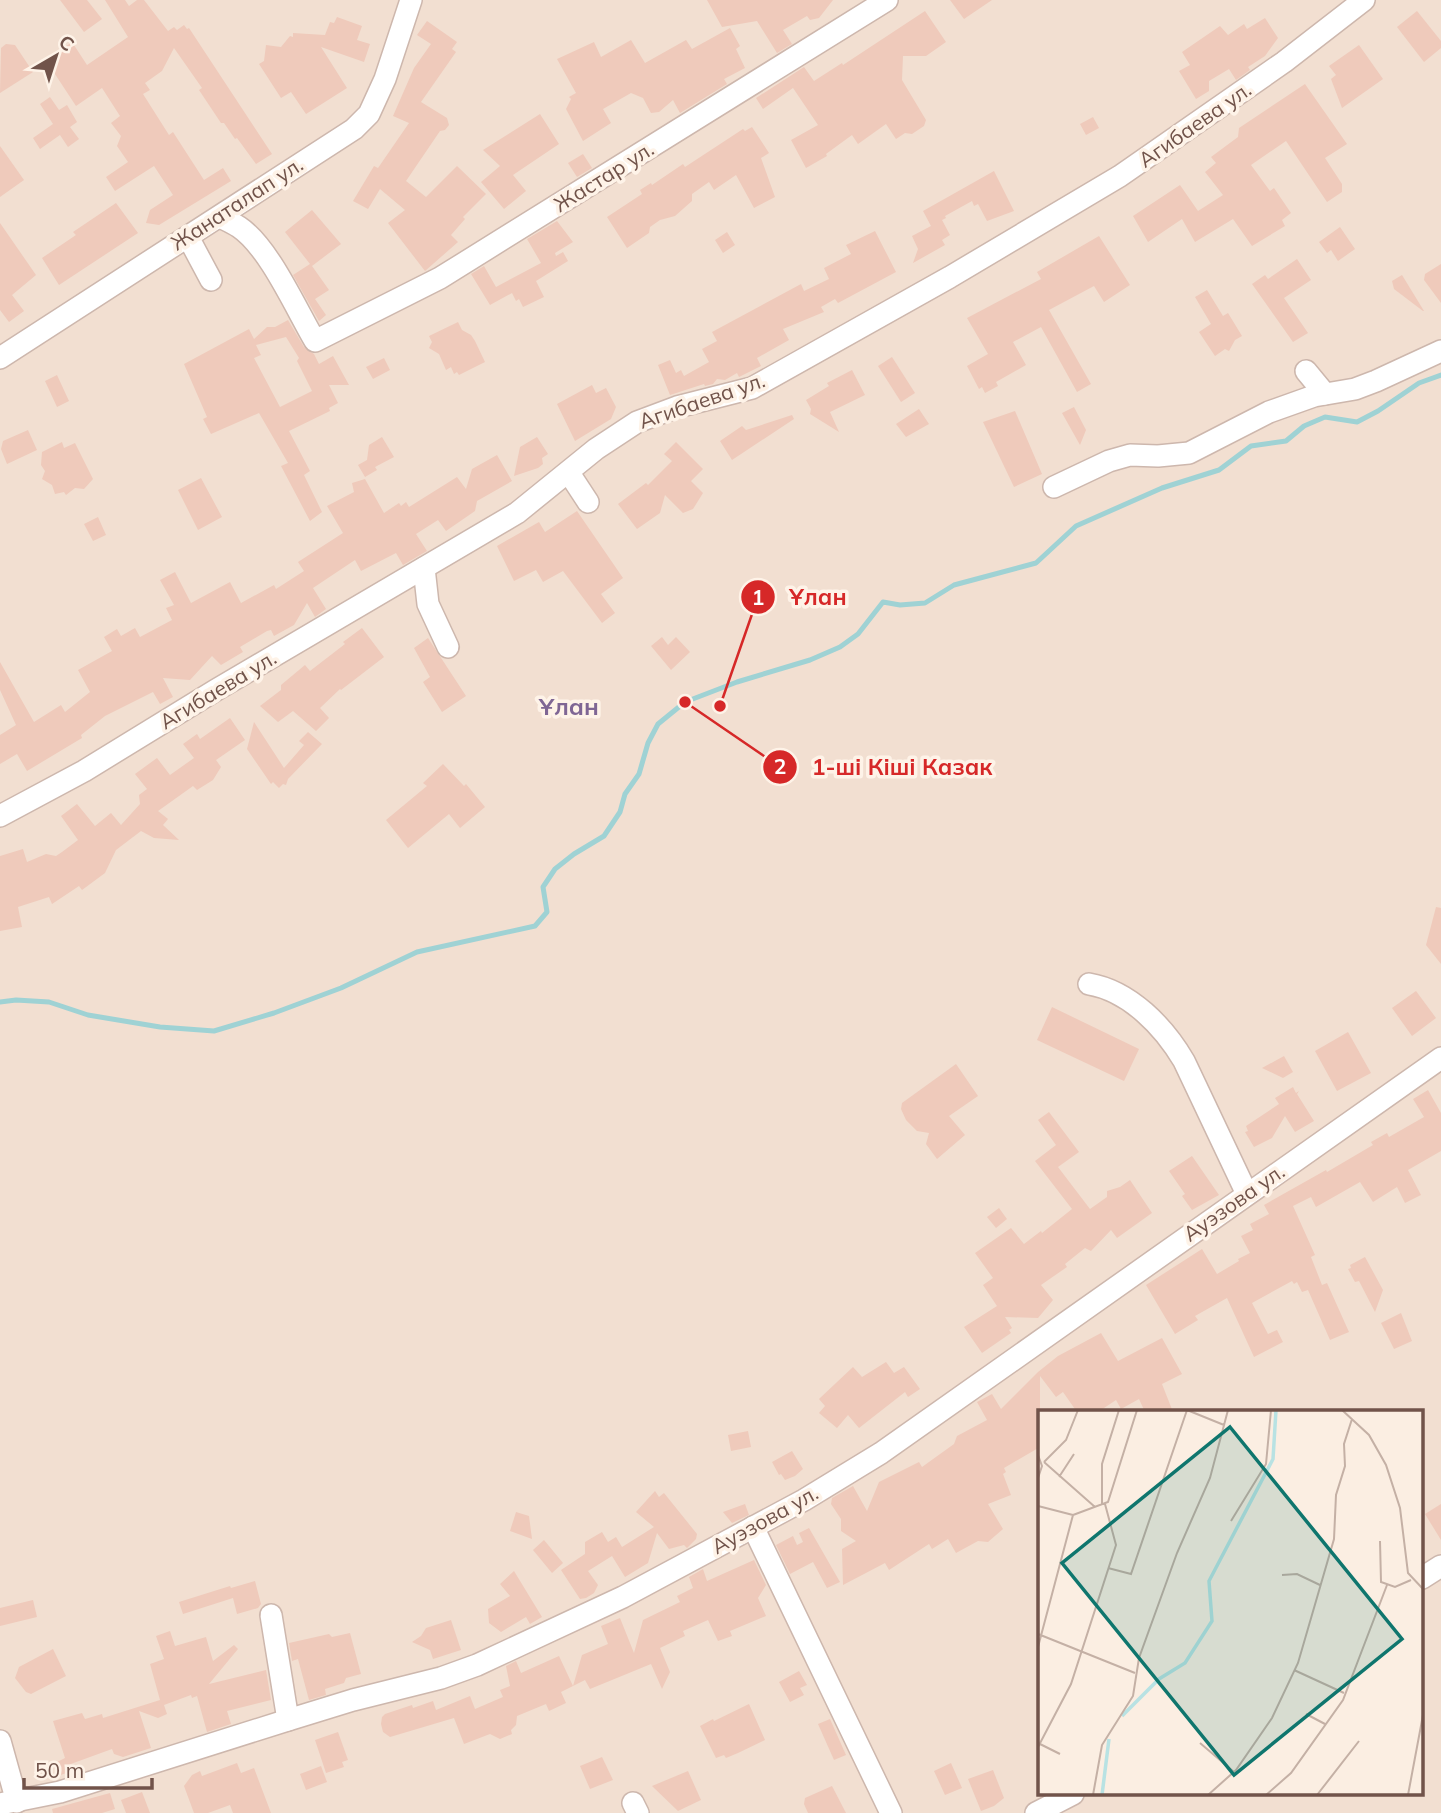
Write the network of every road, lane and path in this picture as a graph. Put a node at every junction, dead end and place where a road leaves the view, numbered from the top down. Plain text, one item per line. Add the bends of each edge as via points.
1 (411, 0) edge
2 (887, 0) edge
3 (1364, 0) edge
4 (220, 217) junction
5 (188, 237) junction
6 (211, 280) dead end
7 (1441, 351) edge
8 (0, 358) edge
9 (1306, 371) dead end
10 (1325, 394) junction
11 (569, 472) junction
12 (1054, 486) dead end
13 (587, 502) dead end
14 (424, 568) junction
15 (448, 647) dead end
16 (0, 816) edge
17 (1089, 984) dead end
18 (1441, 1058) edge
19 (1247, 1194) junction
20 (753, 1527) junction
21 (1441, 1566) edge
22 (1424, 1577) edge
23 (271, 1615) dead end
24 (288, 1720) junction
25 (0, 1741) edge
26 (8, 1803) edge
27 (891, 1813) edge

1 - 4 street, Жанаталап ул. via 369,114 354,129
2 - 4 street, Жастар ул. via 440,278 315,341 267,258 239,227
3 - 11 street, Агибаева ул. via 1120,176 950,277 752,388 638,422
4 - 5 street, Жанаталап ул.
5 - 6 street
5 - 8 street, Жанаталап ул.
7 - 10 street via 1376,381
9 - 10 street
10 - 12 street via 1263,404 1189,453 1130,455
11 - 13 street
11 - 14 street, Агибаева ул. via 517,513
14 - 15 street via 428,604
14 - 16 street, Агибаева ул.
17 - 19 street via 1121,995 1172,1042
18 - 19 street, Ауэзова ул.
19 - 20 street, Ауэзова ул. via 966,1395 804,1500
20 - 24 street, Ауэзова ул. via 623,1597 477,1665
20 - 27 street
21 - 22 street
23 - 24 street
24 - 26 street, Ауэзова ул. via 60,1793
25 - 26 street

